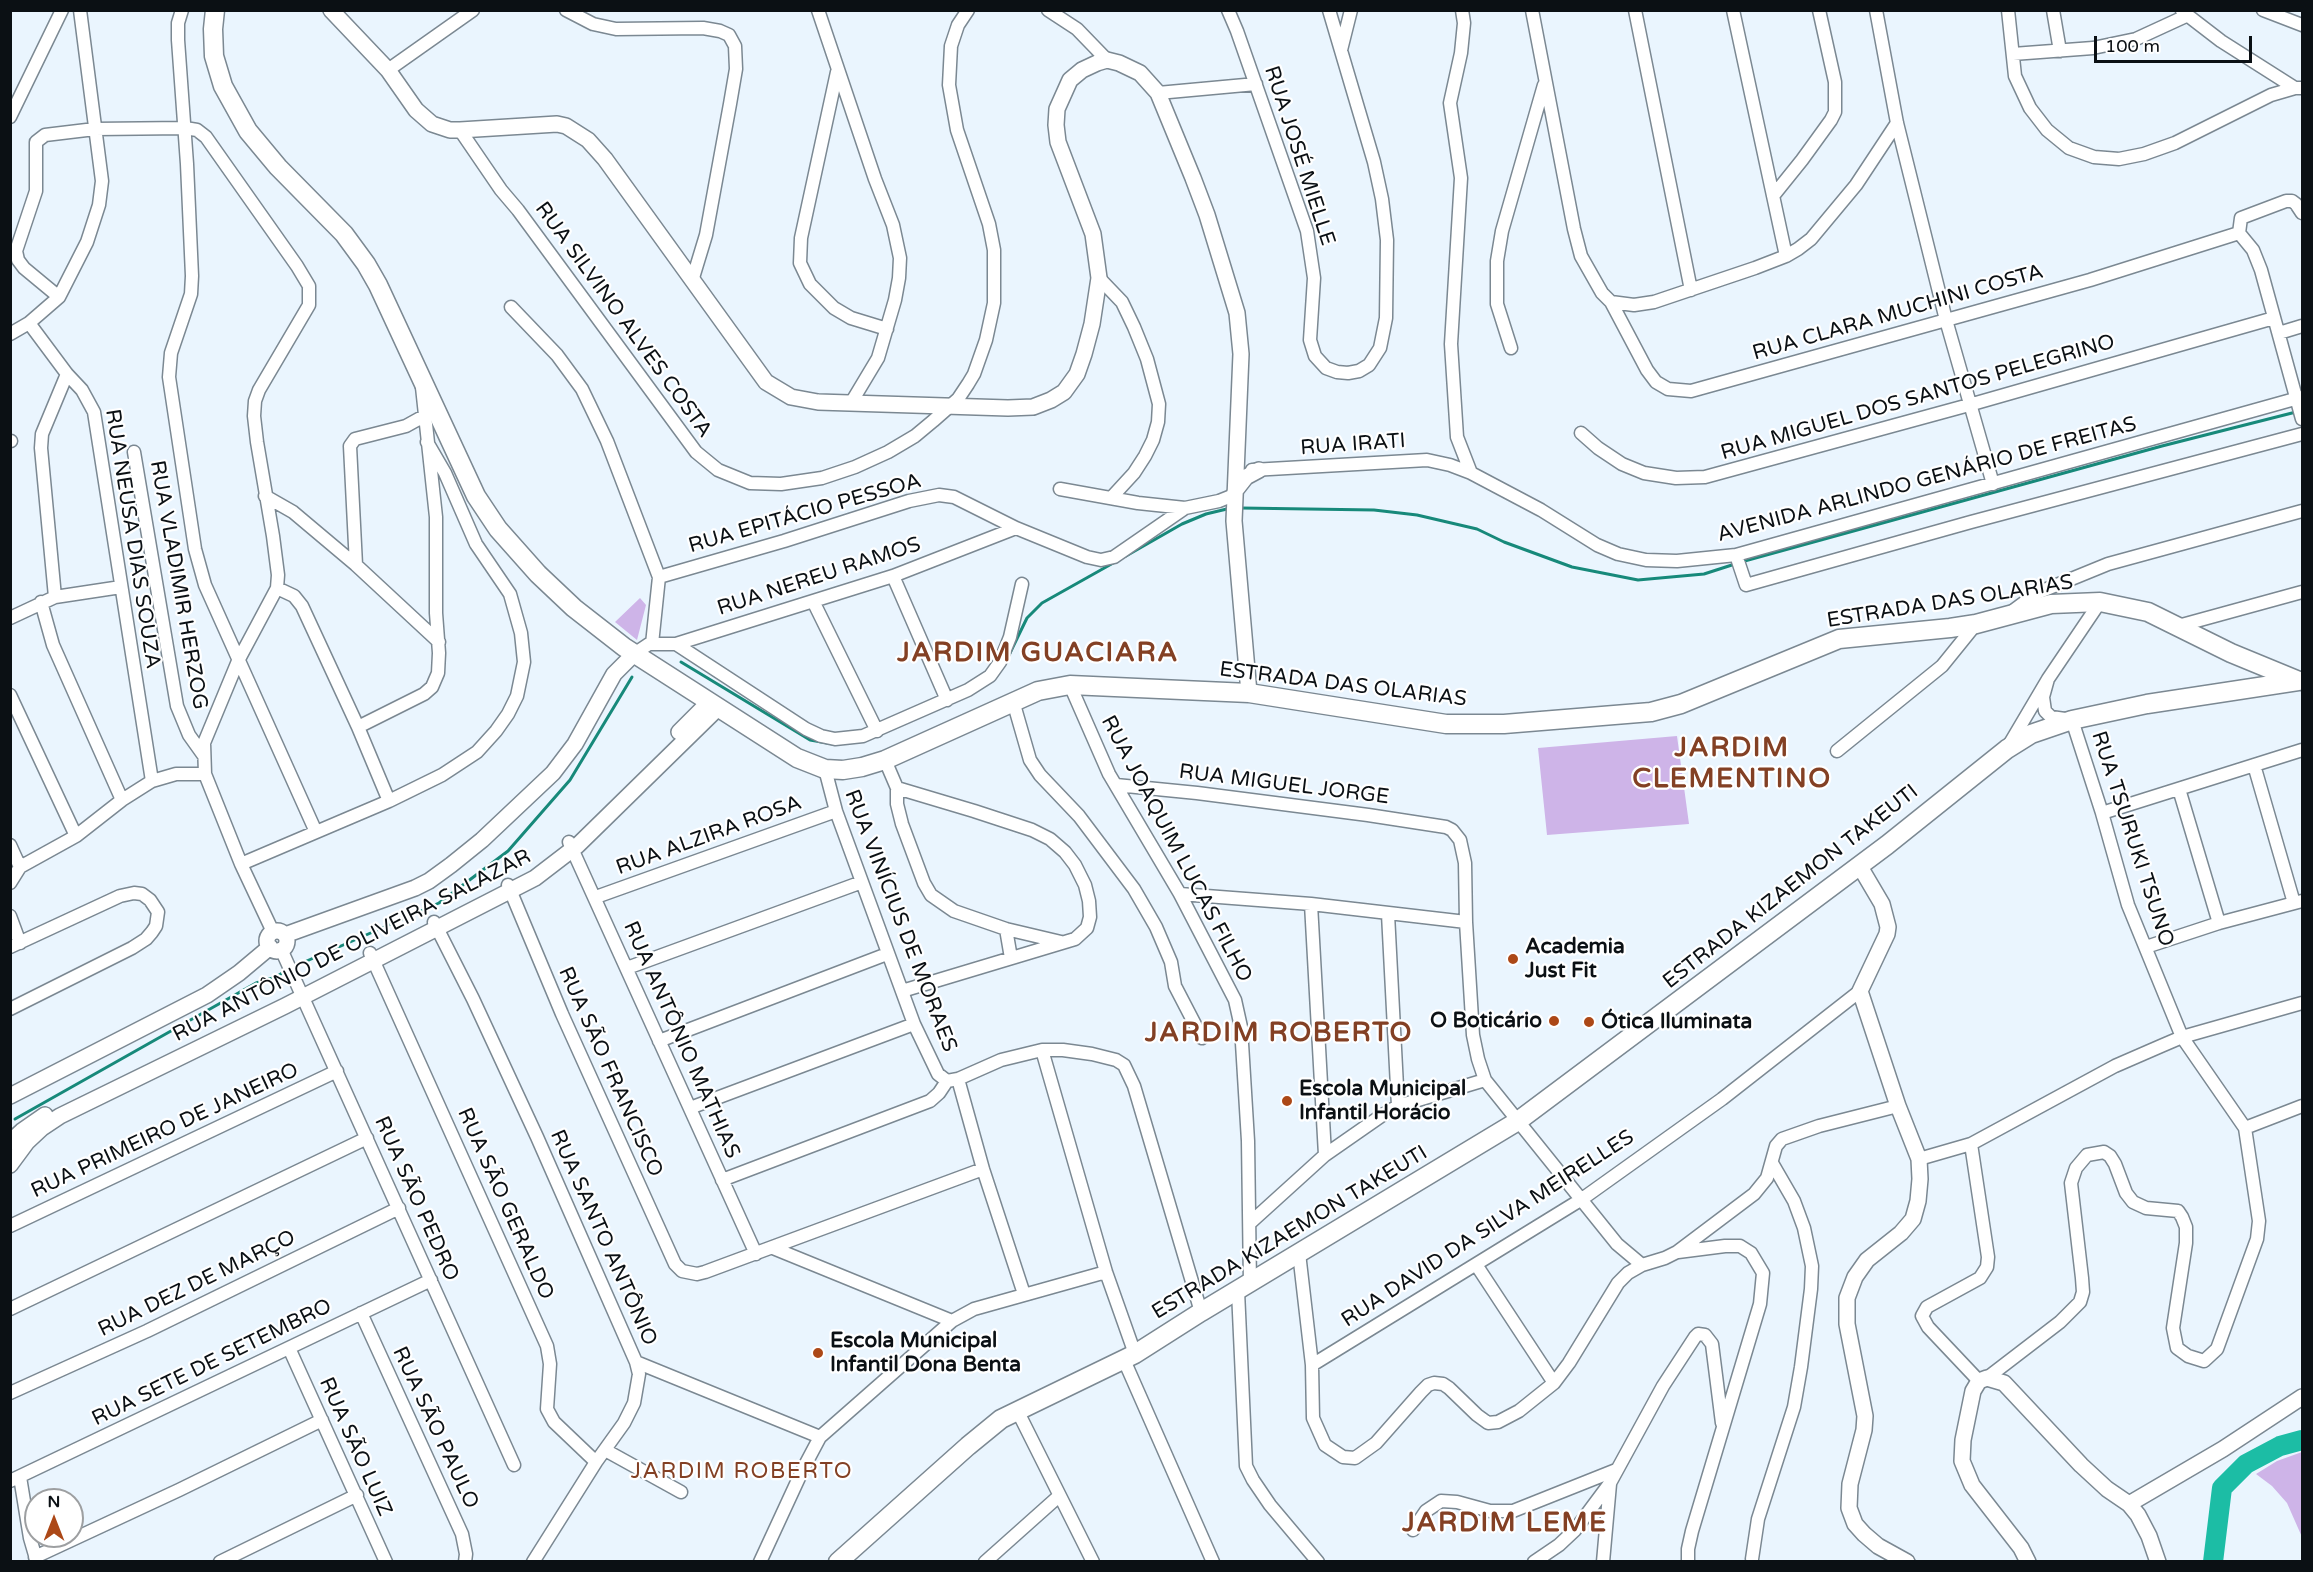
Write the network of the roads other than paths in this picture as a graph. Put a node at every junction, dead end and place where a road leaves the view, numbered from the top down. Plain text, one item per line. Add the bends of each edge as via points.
1 (62, 10) edge
2 (80, 10) edge
3 (182, 10) edge
4 (215, 10) edge
5 (331, 10) edge
6 (473, 10) edge
7 (566, 10) edge
8 (818, 10) edge
9 (968, 10) edge
10 (1048, 10) edge
11 (1228, 10) edge
12 (1329, 10) edge
13 (1351, 10) edge
14 (1462, 10) edge
15 (1532, 10) edge
16 (1635, 10) edge
17 (1733, 10) edge
18 (1819, 10) edge
19 (1876, 10) edge
20 (2008, 10) edge
21 (2053, 10) edge
22 (2263, 10) edge
23 (2184, 13) edge
24 (2302, 25) edge
25 (1341, 51) junction
26 (2060, 51) junction
27 (2013, 54) junction
28 (1107, 60) junction
29 (388, 70) junction
30 (838, 70) junction
31 (1545, 83) junction
32 (1256, 84) junction
33 (2299, 88) edge
34 (1158, 93) junction
35 (10, 117) edge
36 (1897, 123) junction
37 (185, 128) junction
38 (95, 129) junction
39 (460, 130) junction
40 (1773, 196) junction
41 (2302, 213) edge
42 (2239, 233) junction
43 (1786, 256) junction
44 (1099, 278) junction
45 (693, 281) junction
46 (1691, 290) junction
47 (59, 297) junction
48 (1611, 302) junction
49 (511, 307) dead end
50 (2274, 318) junction
51 (1946, 320) junction
52 (29, 323) junction
53 (2302, 326) edge
54 (887, 329) junction
55 (2279, 333) junction
56 (10, 334) edge
57 (1510, 348) dead end
58 (67, 374) junction
59 (422, 380) junction
60 (2299, 399) edge
61 (851, 403) junction
62 (1969, 405) junction
63 (947, 408) junction
64 (424, 416) junction
65 (2302, 419) edge
66 (1581, 433) dead end
67 (2302, 434) edge
68 (427, 442) junction
69 (134, 452) dead end
70 (1245, 467) junction
71 (1471, 473) junction
72 (1993, 484) junction
73 (1060, 489) dead end
74 (1234, 494) junction
75 (265, 496) junction
76 (1111, 498) junction
77 (1185, 508) junction
78 (2302, 511) edge
79 (1016, 528) junction
80 (1737, 558) junction
81 (356, 565) junction
82 (893, 576) junction
83 (659, 577) junction
84 (1022, 584) dead end
85 (121, 587) junction
86 (277, 588) junction
87 (2302, 592) edge
88 (55, 597) junction
89 (813, 601) junction
90 (41, 602) junction
91 (2100, 602) junction
92 (2008, 614) junction
93 (10, 618) edge
94 (1976, 624) junction
95 (2178, 626) junction
96 (439, 642) junction
97 (652, 644) junction
98 (676, 644) junction
99 (2231, 653) junction
100 (634, 654) junction
101 (238, 661) junction
102 (2048, 679) junction
103 (2301, 681) edge
104 (1070, 685) junction
105 (2244, 688) junction
106 (1249, 693) junction
107 (10, 695) edge
108 (947, 700) junction
109 (1013, 701) junction
110 (714, 705) junction
111 (2072, 720) junction
112 (358, 727) junction
113 (877, 731) junction
114 (2007, 749) junction
115 (2302, 750) edge
116 (1837, 751) dead end
117 (204, 756) junction
118 (885, 760) junction
119 (2254, 765) junction
120 (825, 769) junction
121 (206, 774) junction
122 (152, 781) junction
123 (1116, 785) junction
124 (897, 788) junction
125 (2179, 789) junction
126 (122, 800) junction
127 (389, 801) junction
128 (836, 811) junction
129 (2102, 813) junction
130 (316, 832) junction
131 (76, 836) junction
132 (10, 845) edge
133 (571, 846) junction
134 (241, 864) junction
135 (1859, 865) junction
136 (20, 867) junction
137 (862, 882) junction
138 (10, 883) edge
139 (509, 889) junction
140 (1180, 894) junction
141 (596, 897) junction
142 (2298, 902) edge
143 (1311, 904) junction
144 (1388, 914) junction
145 (10, 916) edge
146 (1466, 922) junction
147 (2219, 923) junction
148 (436, 925) junction
149 (1006, 929) junction
150 (1063, 942) junction
151 (278, 944) junction
152 (15, 945) edge
153 (2146, 947) junction
154 (887, 954) junction
155 (372, 957) junction
156 (1011, 958) junction
157 (627, 968) junction
158 (902, 991) junction
159 (1860, 991) junction
160 (302, 992) junction
161 (2302, 1004) edge
162 (10, 1008) edge
163 (915, 1024) junction
164 (2182, 1037) junction
165 (1202, 1038) dead end
166 (659, 1041) junction
167 (1042, 1050) junction
168 (337, 1071) junction
169 (952, 1080) junction
170 (1485, 1080) junction
171 (10, 1096) edge
172 (1398, 1106) junction
173 (1898, 1106) junction
174 (2302, 1106) edge
175 (690, 1108) junction
176 (39, 1118) junction
177 (1518, 1121) junction
178 (2245, 1128) junction
179 (10, 1129) edge
180 (368, 1138) junction
181 (10, 1142) edge
182 (27, 1142) junction
183 (1971, 1144) junction
184 (10, 1149) edge
185 (1325, 1155) junction
186 (1919, 1159) junction
187 (1772, 1163) junction
188 (10, 1165) edge
189 (983, 1169) junction
190 (722, 1180) junction
191 (1582, 1199) junction
192 (399, 1208) junction
193 (1250, 1223) junction
194 (10, 1226) edge
195 (773, 1248) junction
196 (1677, 1252) junction
197 (1299, 1253) junction
198 (756, 1254) junction
199 (1642, 1265) junction
200 (1477, 1266) junction
201 (1106, 1272) junction
202 (431, 1281) junction
203 (1244, 1288) junction
204 (1024, 1294) junction
205 (10, 1309) edge
206 (1201, 1312) junction
207 (361, 1313) junction
208 (952, 1321) junction
209 (289, 1348) junction
210 (1130, 1357) junction
211 (636, 1362) junction
212 (1312, 1365) junction
213 (1983, 1379) junction
214 (1554, 1383) junction
215 (10, 1394) edge
216 (2302, 1397) edge
217 (1017, 1410) junction
218 (322, 1420) junction
219 (1723, 1431) junction
220 (820, 1437) junction
221 (605, 1450) junction
222 (596, 1462) junction
223 (514, 1466) dead end
224 (1616, 1470) junction
225 (15, 1479) edge
226 (1610, 1483) junction
227 (681, 1492) dead end
228 (357, 1495) junction
229 (1059, 1496) junction
230 (2129, 1504) junction
231 (1413, 1530) dead end
232 (36, 1559) edge
233 (383, 1559) edge
234 (1752, 1559) dead end
235 (220, 1562) edge
236 (465, 1562) edge
237 (533, 1562) edge
238 (760, 1562) edge
239 (838, 1562) edge
240 (985, 1562) edge
241 (1093, 1562) edge
242 (1213, 1562) edge
243 (1318, 1562) edge
244 (1534, 1562) edge
245 (1603, 1562) edge
246 (1688, 1562) edge
247 (1907, 1562) edge
248 (2028, 1562) edge
249 (2158, 1562) edge

1 - 35 street
2 - 38 street
3 - 37 street via 178,40
4 - 59 main road, ESTRADA DAS OLARIAS via 214,56 223,86 249,131 278,167 354,246 378,285
5 - 29 street
6 - 29 street
7 - 45 street via 592,24 616,29 720,30 729,35 735,46 730,104 706,235
8 - 30 street
9 - 63 street, RUA SILVINO ALVES COSTA via 951,46 950,98 989,224 995,284 990,324 979,362 958,399
10 - 28 street via 1077,29
11 - 32 street, RUA JOSÉ MIELLE
12 - 25 street, RUA JOSÉ MIELLE
13 - 25 street
14 - 71 street via 1461,52 1450,103 1461,177 1451,344 1457,437
15 - 31 street, RUA CLARA MUCHINI COSTA
16 - 46 street
17 - 40 street
18 - 40 street via 1835,82 1835,112
19 - 36 street
20 - 27 street
21 - 26 street
22 - 24 street
23 - 26 street via 2136,39
23 - 33 street
25 - 32 street, RUA JOSÉ MIELLE via 1374,162 1387,240 1383,337 1375,358 1359,371 1337,372 1326,368 1315,356 1310,340 1314,278 1307,231
26 - 27 street
27 - 33 street via 2015,76 2030,108 2047,130 2068,148 2100,158 2144,154 2175,143 2271,95
28 - 34 street via 1140,73
28 - 44 street via 1082,70 1070,80 1057,109 1056,125 1058,142 1094,234
29 - 39 street via 416,110 432,124
30 - 54 street via 898,242 899,279
30 - 54 street via 801,238 800,263 810,284 834,308 851,318
31 - 48 street, RUA CLARA MUCHINI COSTA via 1581,256
31 - 57 street via 1497,261 1497,304
32 - 34 street
34 - 70 street via 1207,215 1237,314
36 - 43 street via 1863,176 1811,239
36 - 51 street
37 - 38 street
37 - 75 street via 206,136 309,286 309,305 255,401
37 - 101 street via 191,294 171,353 169,377 200,567
38 - 47 street via 102,181 99,205 87,242
38 - 47 street via 45,135 36,142 36,191 15,251 24,268
39 - 45 street via 557,124 576,131 605,159
39 - 63 street, RUA SILVINO ALVES COSTA via 669,418 696,452 718,470 750,483 781,484 822,478 888,452 915,436
40 - 43 street
41 - 42 street via 2296,204 2286,201 2241,218
42 - 50 street via 2253,250
42 - 51 street, RUA CLARA MUCHINI COSTA
43 - 46 street
44 - 63 street via 1084,354 1077,374 1064,392 1033,407
44 - 76 street via 1122,302 1134,327 1148,359 1159,404 1153,440 1145,456
45 - 61 street via 766,382 797,398
46 - 48 street via 1634,305
47 - 52 street
48 - 51 street, RUA CLARA MUCHINI COSTA via 1656,382 1679,392
49 - 83 street via 557,355 582,389 607,441
50 - 55 street
50 - 62 street, RUA MIGUEL DOS SANTOS PELEGRINO
51 - 62 street
52 - 56 street
52 - 58 street, RUA NEUSA DIAS SOUZA
53 - 55 street
54 - 61 street via 878,358
55 - 60 street
58 - 85 street, RUA NEUSA DIAS SOUZA via 89,399 94,412
58 - 88 street via 42,434 41,448
59 - 64 street
59 - 100 main road, ESTRADA DAS OLARIAS via 476,496 498,529 574,608
60 - 65 street
60 - 72 street, AVENIDA ARLINDO GENÁRIO DE FREITAS
61 - 63 street
62 - 66 street, RUA MIGUEL DOS SANTOS PELEGRINO via 1706,477 1644,473 1606,454
62 - 72 street
64 - 68 street
64 - 81 street via 395,430 355,439 350,447
67 - 80 street via 1744,581
68 - 96 street via 436,517
68 - 127 street via 476,544 510,594 524,662 517,696 508,714 477,752 442,775
69 - 117 street, RUA VLADIMIR HERZOG via 177,706 189,735
70 - 71 street, RUA IRATI via 1427,460
70 - 74 street
70 - 74 street via 1246,477
71 - 80 street, AVENIDA ARLINDO GENÁRIO DE FREITAS via 1618,554 1646,560
72 - 80 street, AVENIDA ARLINDO GENÁRIO DE FREITAS
73 - 76 street
74 - 77 street
74 - 106 street
75 - 81 street via 293,512
75 - 86 street
76 - 77 street
77 - 79 street, RUA EPITÁCIO PESSOA via 1114,556 1101,560
78 - 92 street via 2108,564 2037,593
79 - 82 street, RUA NEREU RAMOS
79 - 83 street, RUA EPITÁCIO PESSOA via 954,497 939,495
81 - 96 street
82 - 89 street, RUA NEREU RAMOS
82 - 108 street
83 - 97 street
84 - 108 street via 1000,662 980,684
85 - 88 street
85 - 122 street, RUA NEUSA DIAS SOUZA
86 - 101 street
86 - 112 street via 289,592 302,606
87 - 95 street
88 - 90 street
89 - 98 street, RUA NEREU RAMOS
89 - 113 street
90 - 93 street
90 - 126 street via 53,645
91 - 92 main road, ESTRADA DAS OLARIAS via 2051,604
91 - 95 main road, ESTRADA DAS OLARIAS via 2148,612
91 - 102 street
92 - 94 main road, ESTRADA DAS OLARIAS
94 - 106 main road, ESTRADA DAS OLARIAS via 1839,639 1681,704 1624,715 1446,724
94 - 116 street via 1942,666
95 - 99 main road, ESTRADA DAS OLARIAS
96 - 112 street via 438,673 432,687
97 - 98 street, RUA NEREU RAMOS
97 - 100 street, RUA NEREU RAMOS
98 - 113 street via 813,733 835,739
99 - 103 main road, ESTRADA DAS OLARIAS
99 - 105 main road, ESTRADA DAS OLARIAS via 2247,671
100 - 110 main road, ESTRADA DAS OLARIAS
100 - 151 street via 614,674 575,744 553,773 451,865 415,888
101 - 117 street via 208,729
101 - 130 street
102 - 111 street via 2043,697 2045,711 2051,717
102 - 114 street
103 - 105 main road, ESTRADA KIZAEMON TAKEUTI
104 - 106 main road, ESTRADA DAS OLARIAS
104 - 109 main road, ESTRADA DAS OLARIAS
104 - 123 street, RUA JOAQUIM LUCAS FILHO
105 - 111 main road, ESTRADA KIZAEMON TAKEUTI
107 - 131 street
108 - 113 street
109 - 118 main road, ESTRADA DAS OLARIAS
109 - 165 street via 1030,760 1040,776 1079,816 1134,889 1156,927 1172,962 1175,986
110 - 120 main road, ESTRADA DAS OLARIAS via 797,758
110 - 133 street, RUA ANTÔNIO DE OLIVEIRA SALAZAR
111 - 114 main road, ESTRADA KIZAEMON TAKEUTI via 2031,734
111 - 129 street, RUA TSURUKI TSUNO
112 - 127 street
114 - 135 main road, ESTRADA KIZAEMON TAKEUTI
115 - 119 street
117 - 121 street, RUA SÃO PEDRO
118 - 120 main road, ESTRADA DAS OLARIAS via 843,770
118 - 124 street
119 - 125 street
119 - 142 street
120 - 128 street, RUA VINÍCIUS DE MORAES
121 - 122 street via 176,774
121 - 134 street, RUA SÃO PEDRO
122 - 126 street
123 - 140 street, RUA JOAQUIM LUCAS FILHO
123 - 146 street, RUA MIGUEL JORGE via 1446,827 1460,840 1463,853
124 - 149 street via 902,824 931,895 954,911
124 - 150 street via 1032,830 1065,852 1085,885 1090,917 1083,933
125 - 129 street
125 - 147 street
126 - 131 street
127 - 130 street
128 - 137 street, RUA VINÍCIUS DE MORAES
128 - 141 street, RUA ALZIRA ROSA
129 - 153 street, RUA TSURUKI TSUNO via 2128,905
130 - 134 street
131 - 136 street
132 - 136 street
133 - 139 street, RUA ANTÔNIO DE OLIVEIRA SALAZAR via 535,878
133 - 141 street, RUA ANTÔNIO MATHIAS
134 - 151 street, RUA SÃO PEDRO
135 - 159 street, RUA DAVID DA SILVA MEIRELLES via 1882,904 1888,927
135 - 177 main road, ESTRADA KIZAEMON TAKEUTI
136 - 138 street
137 - 154 street, RUA VINÍCIUS DE MORAES
137 - 157 street
139 - 148 street, RUA ANTÔNIO DE OLIVEIRA SALAZAR
139 - 198 street, RUA SÃO FRANCISCO via 675,1264 688,1274 705,1272
140 - 143 street
140 - 193 street, RUA JOAQUIM LUCAS FILHO via 1222,972 1238,1012
141 - 157 street, RUA ANTÔNIO MATHIAS
142 - 147 street
143 - 144 street
143 - 185 street
144 - 146 street
144 - 172 street
145 - 152 street
146 - 170 street via 1473,1035
147 - 153 street
148 - 155 street, RUA ANTÔNIO DE OLIVEIRA SALAZAR
148 - 211 street, RUA SANTO ANTÔNIO via 537,1137
149 - 150 street
149 - 156 street
150 - 156 street
151 - 160 street, RUA SÃO PEDRO
151 - 171 street via 207,995
152 - 162 street via 120,896 142,894 158,912 156,926 146,939
153 - 164 street, RUA TSURUKI TSUNO
154 - 158 street, RUA VINÍCIUS DE MORAES
154 - 166 street
155 - 160 street, RUA ANTÔNIO DE OLIVEIRA SALAZAR
155 - 222 street, RUA SÃO GERALDO via 547,1346 547,1409 554,1422
156 - 158 street
157 - 166 street, RUA ANTÔNIO MATHIAS
158 - 163 street, RUA VINÍCIUS DE MORAES
159 - 173 street
159 - 191 street, RUA DAVID DA SILVA MEIRELLES via 1722,1099
160 - 168 street, RUA SÃO PEDRO
160 - 176 street, RUA ANTÔNIO DE OLIVEIRA SALAZAR
160 - 182 street, RUA ANTÔNIO DE OLIVEIRA SALAZAR via 60,1116
161 - 164 street
163 - 169 street, RUA VINÍCIUS DE MORAES via 938,1074
163 - 175 street
164 - 178 street, RUA TSURUKI TSUNO
164 - 183 street via 2115,1066
166 - 175 street, RUA ANTÔNIO MATHIAS
167 - 169 street via 1001,1060
167 - 201 street
167 - 206 street via 1063,1050 1124,1065 1134,1086
168 - 180 street, RUA SÃO PEDRO
168 - 194 street, RUA PRIMEIRO DE JANEIRO
169 - 189 street, RUA VINÍCIUS DE MORAES
169 - 190 street via 930,1101
170 - 172 street
170 - 177 street
172 - 185 street
173 - 186 street
173 - 187 street via 1790,1135 1779,1142
174 - 178 street
175 - 190 street, RUA ANTÔNIO MATHIAS
176 - 179 street
176 - 181 street, RUA ANTÔNIO DE OLIVEIRA SALAZAR
177 - 191 street
177 - 197 main road, ESTRADA KIZAEMON TAKEUTI
178 - 213 street via 2259,1221 2258,1239 2212,1355 2197,1361 2177,1348 2174,1339 2172,1328 2186,1243 2182,1217 2178,1211 2146,1208 2133,1202 2110,1156 2094,1152 2081,1160 2072,1175 2083,1292 2080,1302 2060,1322
180 - 192 street, RUA SÃO PEDRO
180 - 205 street
182 - 184 street
182 - 188 street, RUA ANTÔNIO DE OLIVEIRA SALAZAR
183 - 186 street
183 - 213 street via 1987,1267 1980,1278 1927,1307 1922,1316 1932,1332
185 - 193 street
186 - 247 street via 1918,1201 1913,1219 1867,1260 1855,1277 1846,1324 1865,1416 1849,1495 1851,1518 1878,1546
187 - 196 street via 1767,1179 1754,1194
187 - 234 street via 1804,1228 1812,1266 1811,1289 1794,1407 1758,1519
189 - 195 street
189 - 204 street, RUA VINÍCIUS DE MORAES
190 - 198 street, RUA ANTÔNIO MATHIAS
191 - 199 street via 1617,1244
191 - 200 street, RUA DAVID DA SILVA MEIRELLES
192 - 202 street, RUA SÃO PEDRO
192 - 215 street, RUA DEZ DE MARÇO
193 - 203 street, RUA JOAQUIM LUCAS FILHO
195 - 198 street
195 - 208 street
196 - 199 street
196 - 219 street via 1740,1246 1751,1253 1763,1273 1760,1304
197 - 203 main road, ESTRADA KIZAEMON TAKEUTI
197 - 212 street
199 - 214 street via 1618,1283
200 - 212 street, RUA DAVID DA SILVA MEIRELLES
200 - 214 street
201 - 204 street
201 - 210 street
202 - 207 street, RUA SETE DE SETEMBRO
202 - 223 street, RUA SÃO PEDRO
203 - 206 main road, ESTRADA KIZAEMON TAKEUTI
203 - 243 street, RUA JOAQUIM LUCAS FILHO via 1246,1466 1270,1505
204 - 208 street via 974,1309
206 - 210 main road, ESTRADA KIZAEMON TAKEUTI
207 - 209 street, RUA SETE DE SETEMBRO
207 - 236 street, RUA SÃO PAULO via 462,1534
208 - 220 street
209 - 218 street, RUA SÃO LUIZ
209 - 225 street, RUA SETE DE SETEMBRO
210 - 217 main road, ESTRADA KIZAEMON TAKEUTI
210 - 242 street
211 - 220 street
211 - 221 street, RUA SANTO ANTÔNIO via 639,1374 634,1403
212 - 214 street via 1313,1418 1325,1445 1348,1459 1362,1455 1376,1443 1428,1385 1443,1384 1488,1423 1519,1411
213 - 230 street via 2004,1383 2081,1465
213 - 248 street via 1969,1404 1962,1461 1972,1485
216 - 230 street
217 - 229 street
217 - 239 main road, ESTRADA KIZAEMON TAKEUTI via 992,1425
218 - 228 street, RUA SÃO LUIZ
218 - 232 street
219 - 224 street via 1712,1344 1705,1335 1695,1337
219 - 246 street via 1692,1531
220 - 238 street
221 - 222 street, RUA SANTO ANTÔNIO
221 - 227 street
222 - 237 street, RUA SANTO ANTÔNIO
224 - 226 street
224 - 231 street via 1513,1511 1490,1511 1441,1501 1426,1511
225 - 232 street
226 - 244 street via 1575,1530
226 - 245 street
228 - 233 street, RUA SÃO LUIZ
228 - 235 street
229 - 240 street
229 - 241 street
230 - 249 street via 2149,1536

